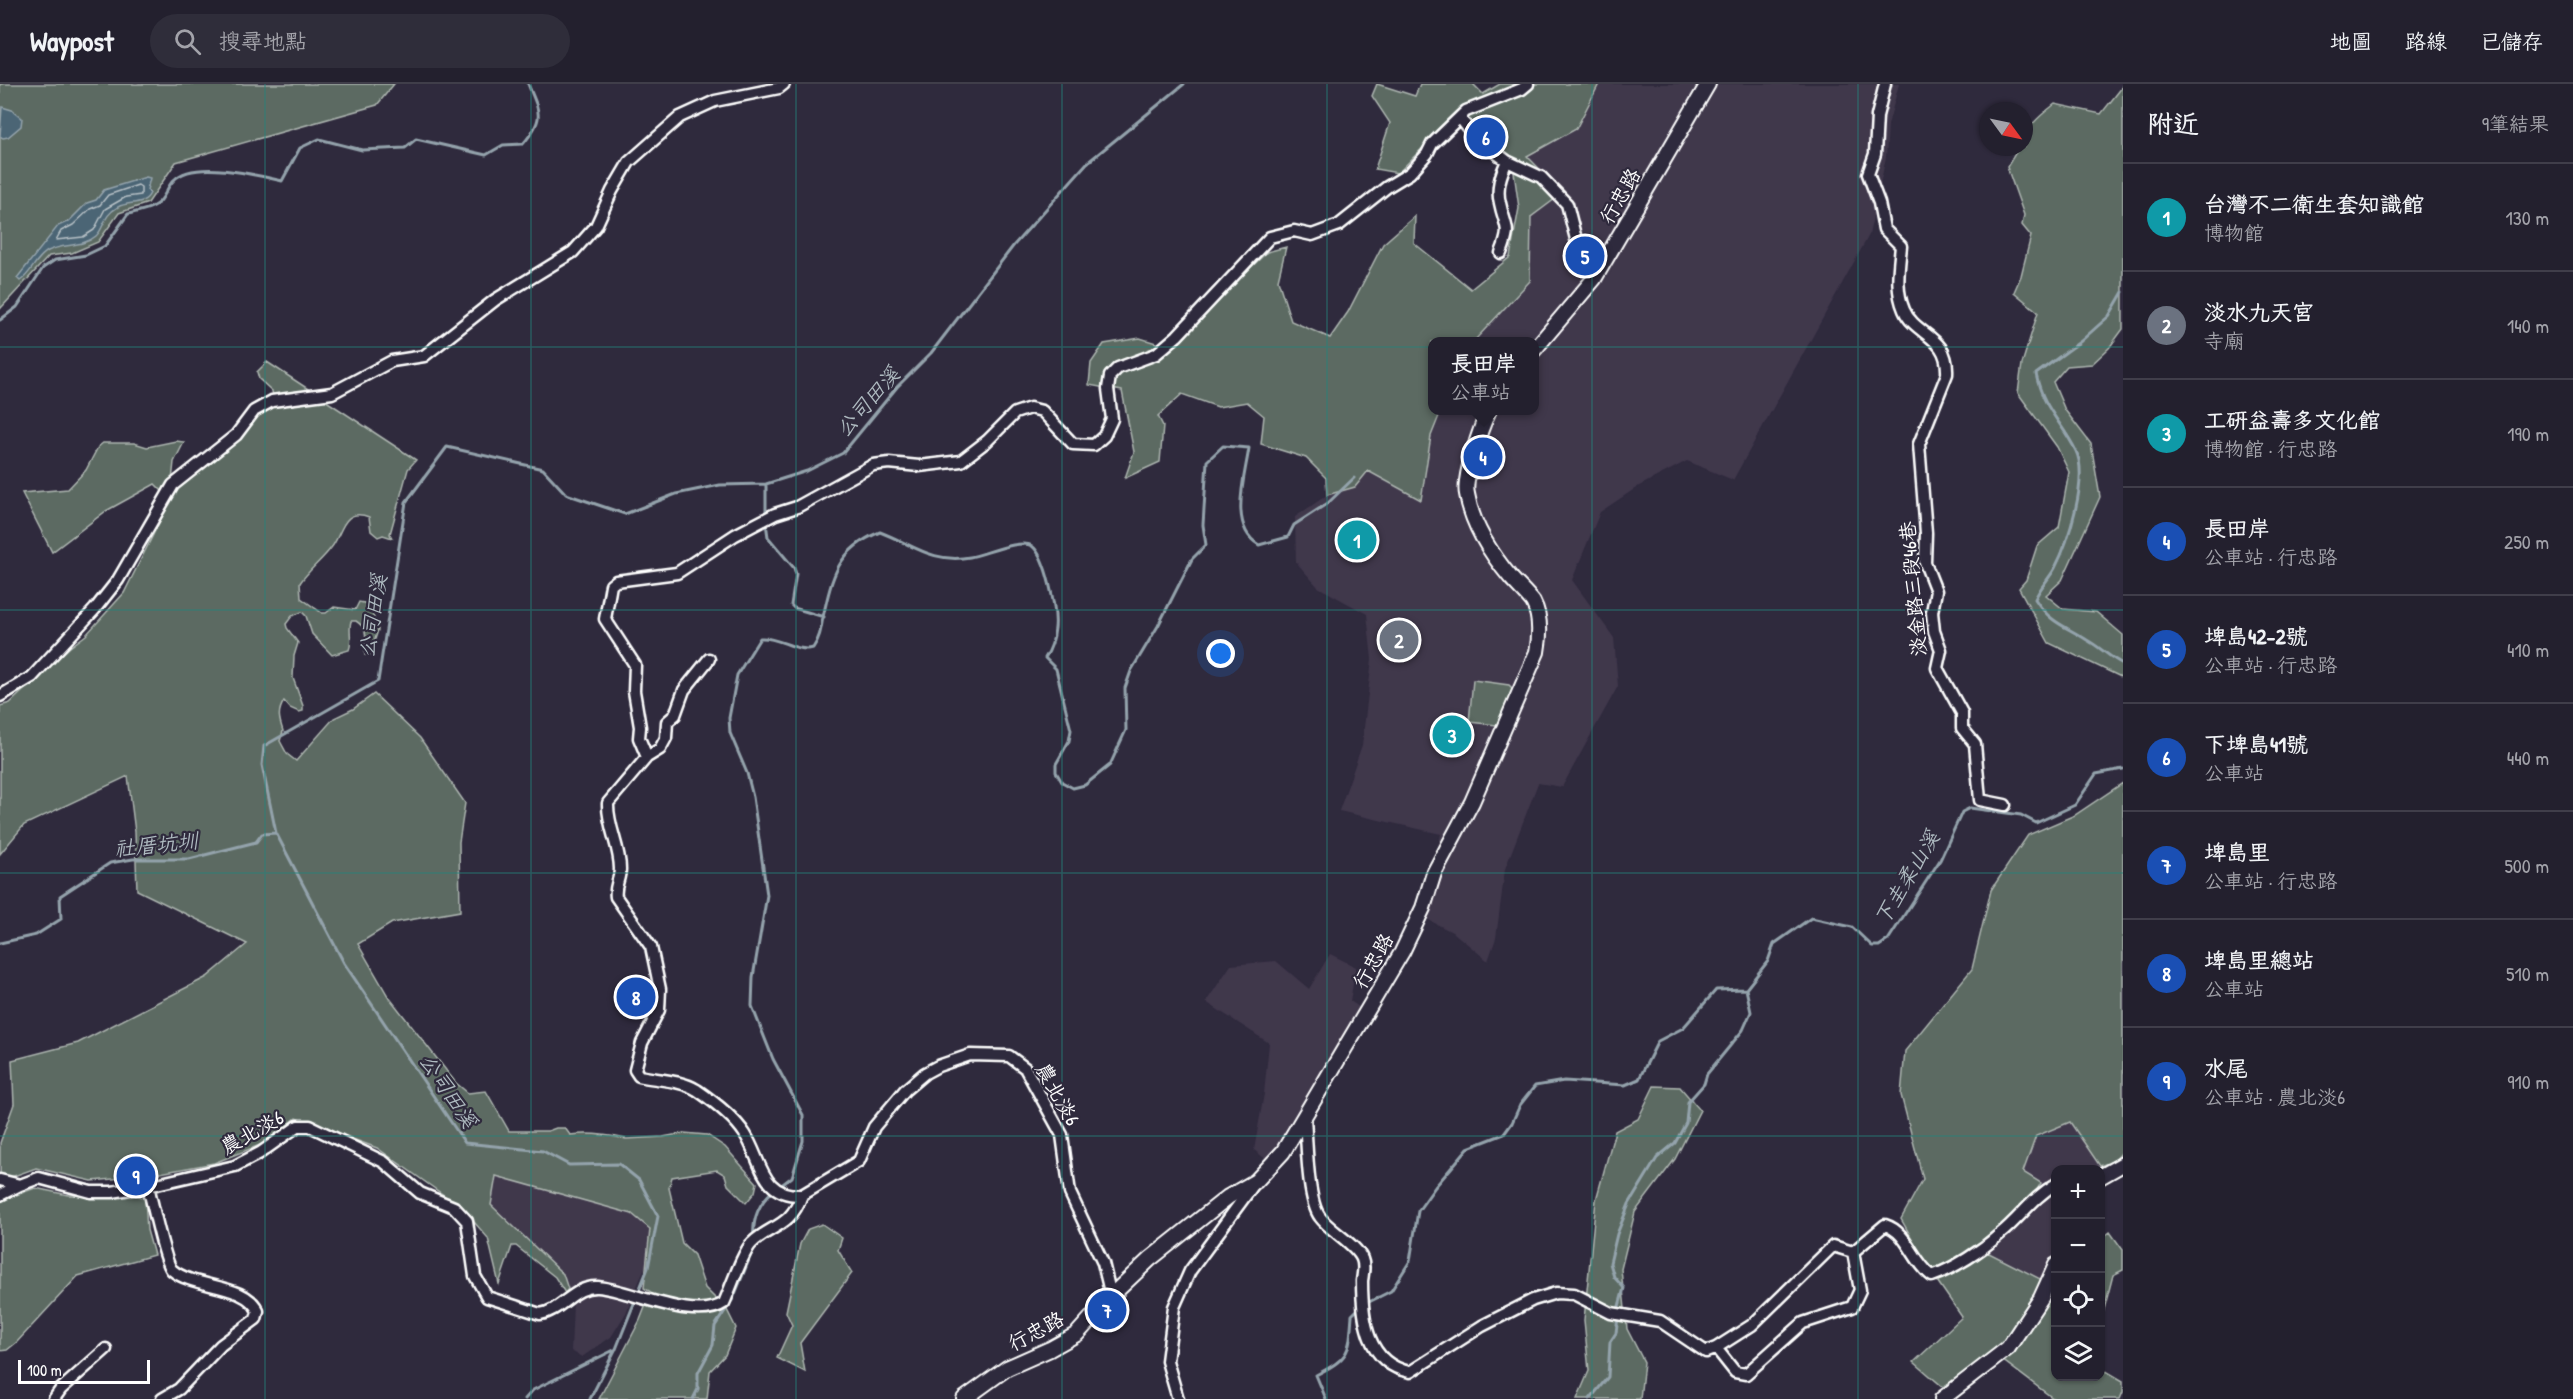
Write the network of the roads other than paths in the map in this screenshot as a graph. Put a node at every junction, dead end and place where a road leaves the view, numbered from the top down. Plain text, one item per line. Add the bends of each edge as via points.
1 (784, 84) edge
2 (1528, 84) edge
3 (1708, 84) edge
4 (1885, 84) edge
5 (1460, 118) junction
6 (1507, 161) junction
7 (1501, 253) dead end
8 (1602, 265) junction
9 (1539, 344) edge
10 (1487, 415) edge
11 (710, 660) dead end
12 (0, 696) edge
13 (647, 758) junction
14 (2005, 805) dead end
15 (1305, 1118) junction
16 (2123, 1164) edge
17 (2105, 1174) edge
18 (0, 1180) edge
19 (1256, 1181) junction
20 (20, 1185) junction
21 (148, 1186) junction
22 (2051, 1186) edge
23 (0, 1195) edge
24 (802, 1195) junction
25 (1853, 1252) junction
26 (2052, 1273) edge
27 (1111, 1296) junction
28 (1716, 1348) junction
29 (106, 1349) dead end
30 (54, 1399) edge
31 (162, 1399) edge
32 (964, 1399) edge
33 (1178, 1399) edge
34 (1942, 1399) edge

1 - 12 street via 715,101 680,117 629,162 596,226 573,252 495,300 424,356 392,361 332,393 272,402 254,411 236,435 173,485 118,580 95,609 32,677
2 - 5 street via 1473,107
3 - 8 street, 行忠路
4 - 14 street, 淡金路三段46巷 via 1876,116 1875,154 1868,174 1884,229 1900,246 1897,285 1905,313 1944,351 1947,363 1947,374 1919,444 1925,563 1936,591 1933,621 1941,650 1937,668 1962,713 1962,728 1975,744 1980,801
5 - 6 street via 1474,136
5 - 13 street via 1432,144 1410,173 1339,225 1312,235 1294,231 1270,237 1177,336 1156,354 1118,368 1110,376 1108,389 1112,419 1104,436 1094,445 1073,444 1042,411 1030,408 1015,413 961,460 919,466 873,465 797,507 735,535 677,573 616,581 611,585 605,619 635,665 639,738
6 - 7 street via 1500,177 1499,202 1507,220 1507,238
6 - 8 street via 1541,177 1567,204 1579,251
8 - 9 street, 行忠路
10 - 15 street, 行忠路 via 1478,434 1466,492 1481,537 1532,602 1539,630 1537,652 1472,802 1434,873 1402,952
11 - 13 street via 684,690 675,714 667,722 666,738 660,749
13 - 24 street via 608,803 621,871 616,897 651,947 660,989 659,1010 642,1043 635,1070 639,1076 686,1085 715,1104 744,1132 770,1186 789,1196
15 - 19 street, 行忠路 via 1284,1152
15 - 28 street via 1312,1197 1319,1216 1362,1256 1365,1327 1382,1358 1396,1370 1410,1372 1482,1326 1556,1293 1574,1294 1611,1313 1660,1321 1706,1352
16 - 17 street
18 - 20 street
19 - 27 street, 行忠路 via 1202,1216
19 - 33 street via 1190,1271 1174,1307 1167,1361
20 - 21 street, 農北淡6 via 39,1178 91,1192
20 - 23 street
21 - 24 street, 農北淡6 / 農北淡6 via 235,1166 298,1126 310,1126 384,1162 420,1193 454,1207 467,1221 475,1276 487,1297 540,1314 549,1313 578,1291 596,1286 679,1307 717,1308 724,1303 754,1241 782,1224
21 - 31 street via 166,1261 172,1270 207,1286 244,1296 258,1311 256,1319 221,1345 179,1389
22 - 25 street via 2000,1235 1947,1271 1932,1276 1920,1268 1899,1232 1885,1225
24 - 27 street, 農北淡6 / 農北淡6 via 859,1161 874,1127 925,1073 970,1055 1009,1056 1025,1068 1062,1135 1070,1193 1103,1263
25 - 28 street via 1833,1246 1752,1325
25 - 28 street via 1860,1290 1852,1307 1803,1323 1746,1374 1735,1372
26 - 34 street via 2041,1298 2008,1348
27 - 32 street, 行忠路 via 1077,1334 1007,1368
29 - 30 street

